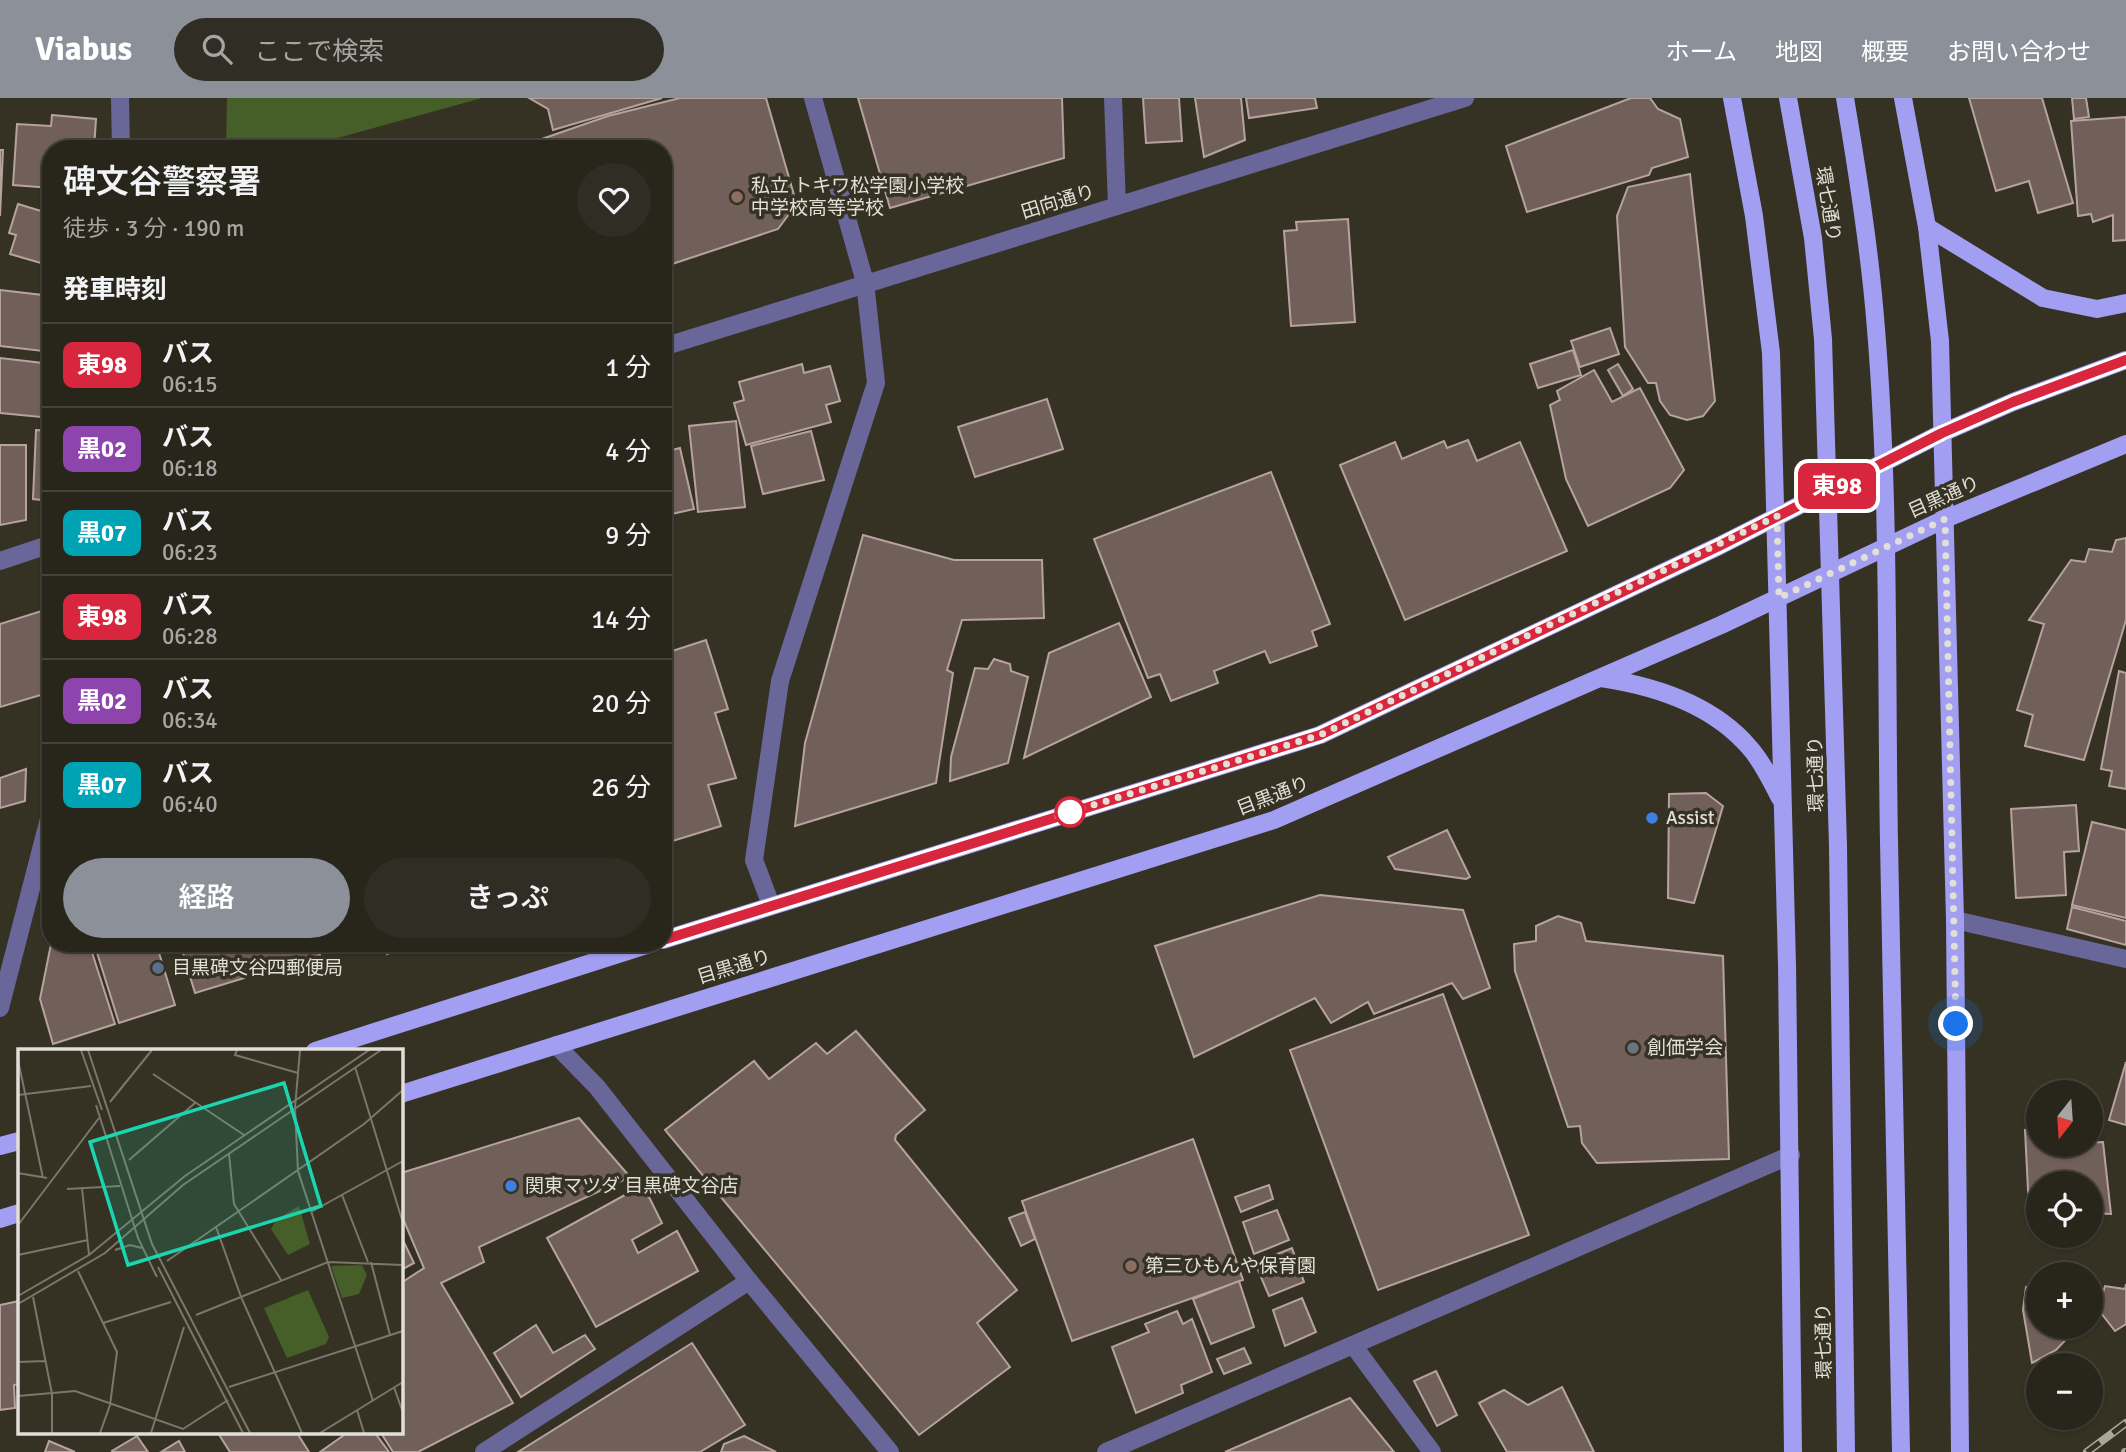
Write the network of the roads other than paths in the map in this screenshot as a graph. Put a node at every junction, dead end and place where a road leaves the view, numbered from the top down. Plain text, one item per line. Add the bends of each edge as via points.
1 (120, 98) edge
2 (813, 98) edge
3 (1113, 98) edge
4 (1465, 98) edge
5 (1732, 98) edge
6 (1788, 98) edge
7 (1845, 98) edge
8 (1903, 98) edge
9 (121, 140) edge
10 (1118, 206) junction
11 (1927, 227) junction
12 (865, 282) junction
13 (2126, 303) edge
14 (672, 344) edge
15 (2126, 360) edge
16 (1942, 433) junction
17 (2126, 444) edge
18 (1777, 516) junction
19 (1945, 519) junction
20 (42, 547) edge
21 (0, 561) edge
22 (1779, 598) junction
23 (1601, 678) junction
24 (1782, 801) junction
25 (42, 846) edge
26 (771, 905) junction
27 (1955, 920) junction
28 (672, 937) edge
29 (625, 952) edge
30 (2126, 959) edge
31 (0, 1008) edge
32 (556, 1045) junction
33 (321, 1049) edge
34 (402, 1094) edge
35 (18, 1140) edge
36 (0, 1146) edge
37 (1791, 1155) junction
38 (18, 1213) edge
39 (0, 1219) edge
40 (750, 1282) junction
41 (1353, 1345) junction
42 (484, 1452) edge
43 (890, 1452) edge
44 (1106, 1452) edge
45 (1432, 1452) edge
46 (1793, 1452) edge
47 (1846, 1452) edge
48 (1901, 1452) edge
49 (1961, 1452) edge

1 - 9 street
2 - 12 street
3 - 10 street
4 - 10 street, 田向通り
5 - 18 main road via 1754,216 1771,353
6 - 47 main road, 環七通り, bridge via 1814,238 1823,339 1839,846
7 - 48 main road, 環七通り, bridge via 1866,222 1883,488
8 - 11 main road
10 - 12 street, 田向通り
11 - 13 main road via 2043,298 2097,309
11 - 16 main road via 1940,341
12 - 14 street, 田向通り
12 - 26 street via 876,383 780,681 754,860
15 - 16 main road
16 - 18 main road
16 - 19 main road
17 - 19 main road, 目黒通り
18 - 22 main road
18 - 26 main road via 1320,735
19 - 22 main road, 目黒通り
19 - 27 main road
20 - 21 street
22 - 23 main road, 目黒通り
22 - 24 main road
23 - 24 main road via 1666,691 1709,714 1751,748
23 - 32 main road, 目黒通り via 1274,821
24 - 37 main road
25 - 31 street
26 - 28 main road
27 - 30 street
27 - 49 main road
29 - 33 main road
32 - 34 main road, 目黒通り
32 - 40 street via 597,1087
35 - 36 main road
37 - 41 street
37 - 46 main road
38 - 39 main road
40 - 42 street
40 - 43 street
41 - 44 street
41 - 45 street

